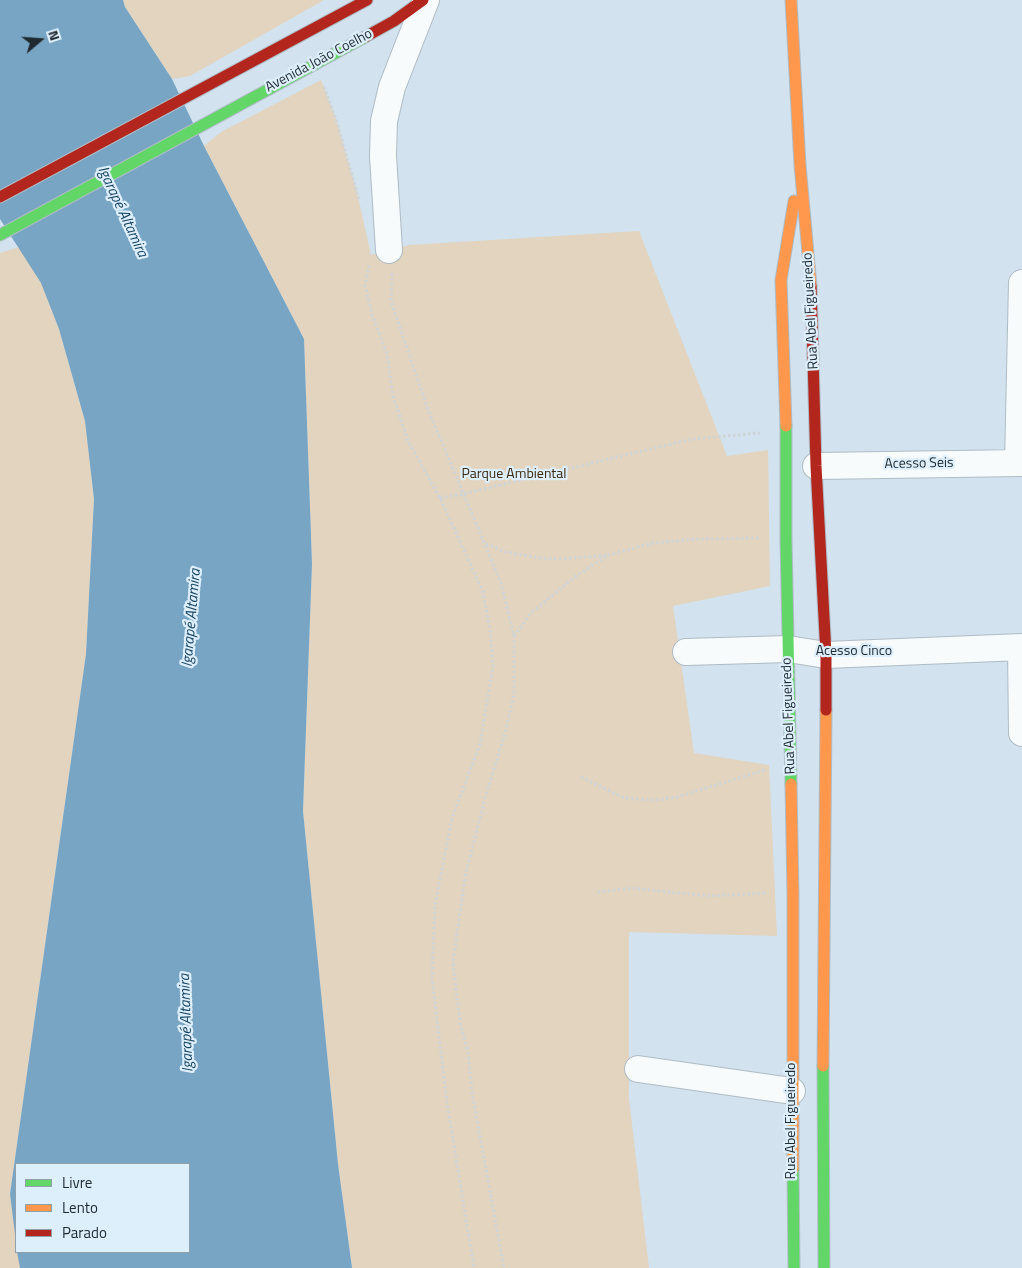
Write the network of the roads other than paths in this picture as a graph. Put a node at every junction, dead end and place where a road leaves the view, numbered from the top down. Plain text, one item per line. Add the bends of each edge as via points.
1 (366, 0) edge
2 (425, 0) edge
3 (791, 0) edge
4 (800, 165) junction
5 (0, 197) edge
6 (0, 235) edge
7 (389, 250) road end
8 (1022, 283) edge
9 (1020, 463) edge
10 (816, 466) junction
11 (1022, 647) edge
12 (788, 649) junction
13 (686, 652) dead end
14 (826, 655) junction
15 (1022, 733) edge
16 (638, 1069) dead end
17 (792, 1091) junction
18 (794, 1268) edge
19 (824, 1268) edge

1 - 5 street
2 - 6 street, Avenida João Coelho via 394,21
2 - 7 street via 392,87 384,121
3 - 4 street, Rua Abel Figueiredo
4 - 10 street, Rua Abel Figueiredo via 812,291
4 - 12 street, Rua Abel Figueiredo via 781,280
8 - 9 street
9 - 10 street, Acesso Seis
10 - 14 street, Rua Abel Figueiredo
11 - 14 street, Acesso Cinco
11 - 15 street
12 - 13 street, Acesso Cinco
12 - 14 street, Acesso Cinco
12 - 17 street, Rua Abel Figueiredo via 793,895
14 - 19 street, Rua Abel Figueiredo
16 - 17 street
17 - 18 street, Rua Abel Figueiredo

